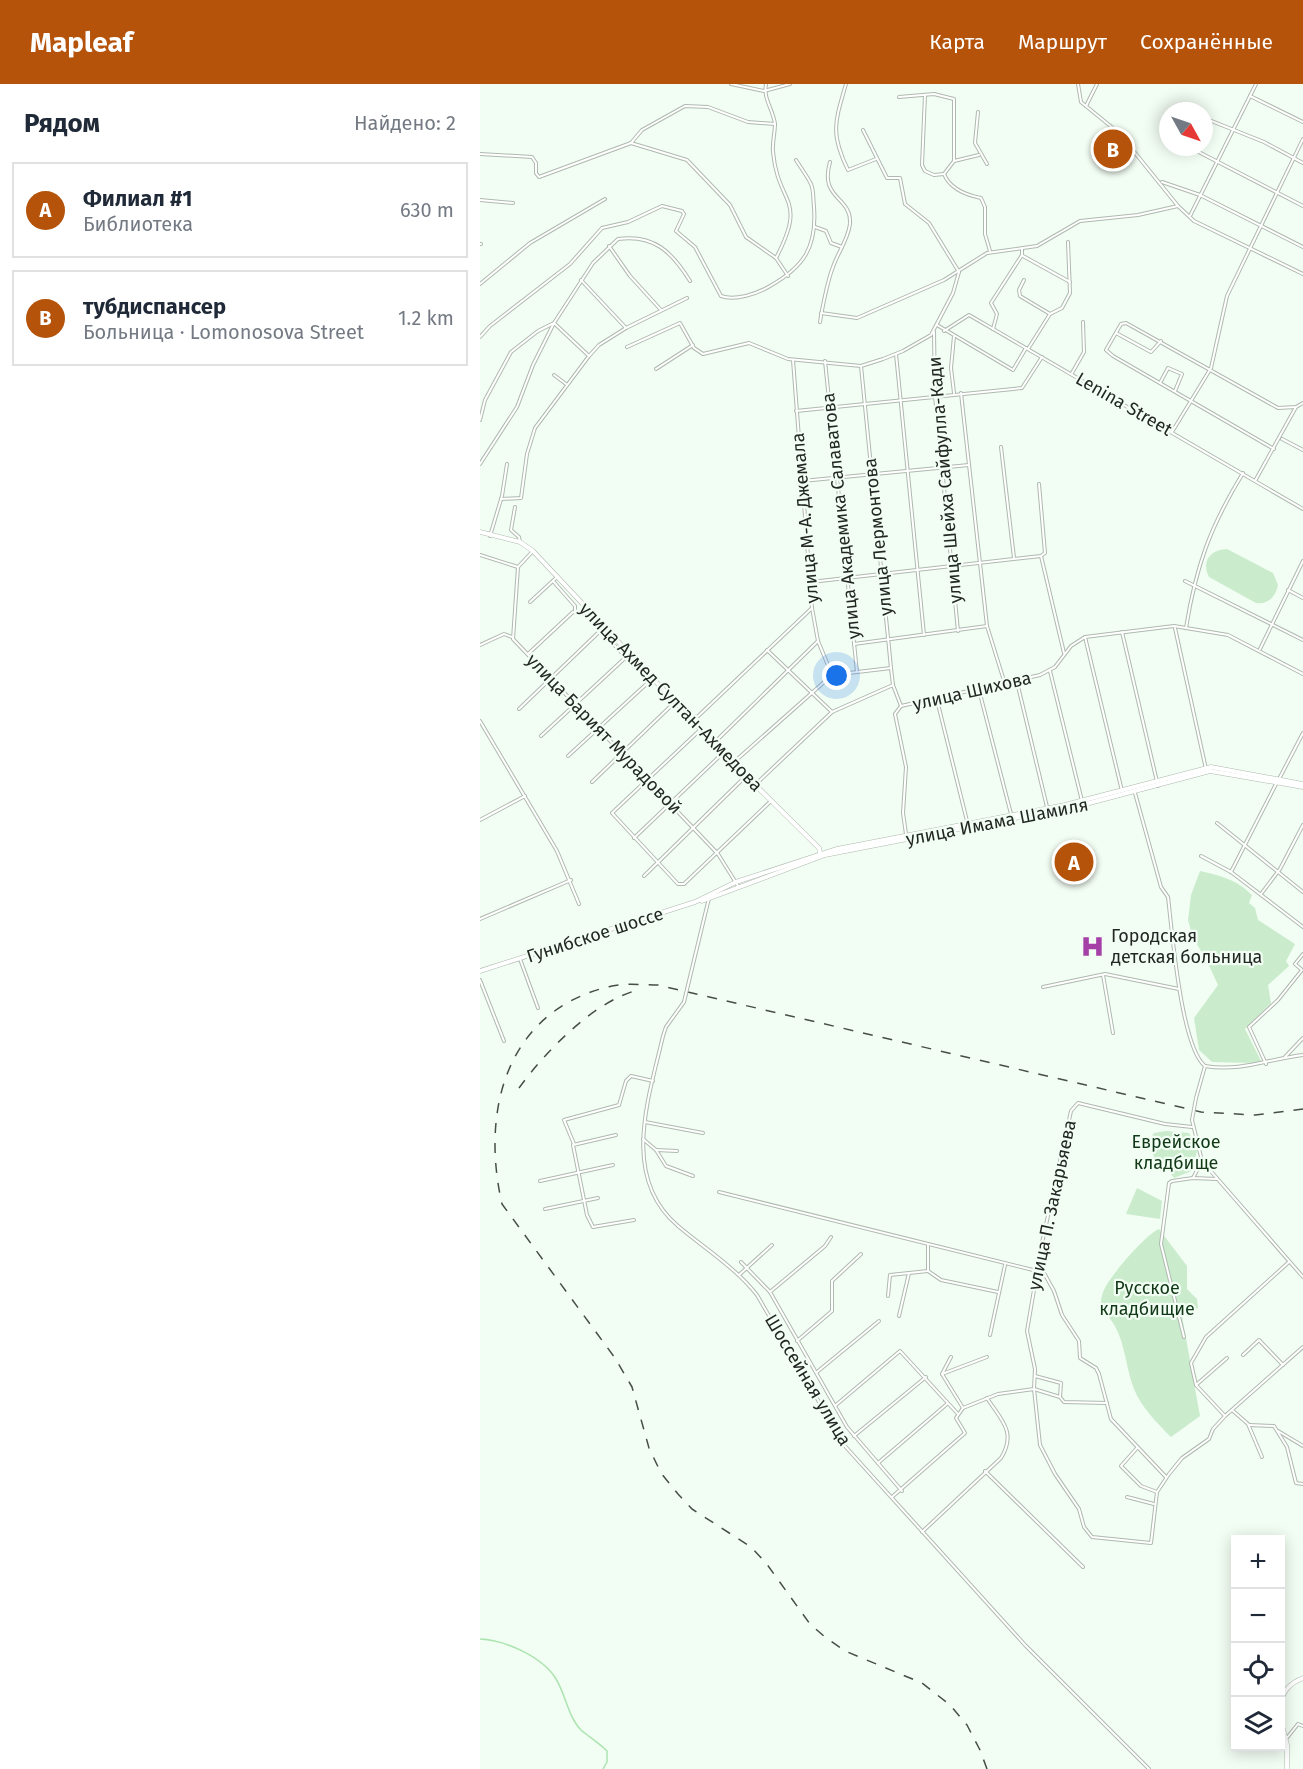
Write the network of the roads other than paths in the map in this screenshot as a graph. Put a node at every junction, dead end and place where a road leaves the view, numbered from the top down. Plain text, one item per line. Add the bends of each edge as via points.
1 (730, 84) edge
2 (766, 84) edge
3 (790, 84) edge
4 (846, 84) edge
5 (1078, 84) edge
6 (1097, 84) edge
7 (1248, 84) edge
8 (1256, 84) edge
9 (1252, 90) junction
10 (764, 92) junction
11 (925, 94) junction
12 (1250, 96) junction
13 (899, 97) dead end
14 (1086, 107) junction
15 (978, 112) dead end
16 (1213, 122) edge
17 (1303, 122) edge
18 (775, 124) junction
19 (863, 130) dead end
20 (1233, 131) junction
21 (1303, 138) edge
22 (631, 143) junction
23 (480, 154) edge
24 (980, 155) junction
25 (1206, 156) edge
26 (876, 159) junction
27 (1293, 159) junction
28 (796, 160) dead end
29 (954, 161) junction
30 (830, 162) dead end
31 (1217, 162) junction
32 (1303, 163) edge
33 (987, 164) dead end
34 (944, 174) junction
35 (1161, 182) junction
36 (1276, 193) junction
37 (1200, 195) junction
38 (605, 199) dead end
39 (480, 200) edge
40 (513, 203) dead end
41 (1178, 206) junction
42 (1303, 206) edge
43 (1190, 217) junction
44 (1259, 226) junction
45 (815, 227) junction
46 (1068, 242) dead end
47 (609, 246) junction
48 (842, 247) junction
49 (1303, 247) edge
50 (1249, 248) junction
51 (1022, 249) junction
52 (991, 252) junction
53 (1022, 255) junction
54 (776, 258) junction
55 (959, 272) junction
56 (1303, 274) edge
57 (788, 276) junction
58 (581, 280) junction
59 (690, 280) dead end
60 (1024, 280) dead end
61 (1070, 282) junction
62 (480, 284) edge
63 (687, 298) dead end
64 (661, 310) junction
65 (821, 313) junction
66 (1050, 314) junction
67 (820, 322) dead end
68 (1083, 322) dead end
69 (554, 323) junction
70 (937, 325) junction
71 (626, 328) junction
72 (993, 329) junction
73 (934, 330) junction
74 (944, 331) junction
75 (1115, 333) junction
76 (954, 336) junction
77 (480, 337) edge
78 (1161, 341) junction
79 (693, 345) junction
80 (627, 347) dead end
81 (1027, 349) junction
82 (896, 354) junction
83 (589, 356) junction
84 (1042, 357) junction
85 (793, 359) junction
86 (825, 361) junction
87 (861, 366) junction
88 (1211, 368) junction
89 (656, 369) dead end
90 (1071, 374) junction
91 (554, 375) dead end
92 (1160, 383) junction
93 (566, 384) junction
94 (1175, 391) junction
95 (961, 393) junction
96 (954, 394) junction
97 (935, 396) junction
98 (901, 399) junction
99 (1191, 400) junction
100 (865, 403) junction
101 (1303, 403) edge
102 (1296, 407) junction
103 (830, 408) junction
104 (796, 411) junction
105 (480, 420) edge
106 (1172, 432) junction
107 (1281, 438) junction
108 (1001, 447) dead end
109 (1274, 449) junction
110 (1303, 450) edge
111 (480, 464) edge
112 (507, 464) dead end
113 (969, 465) junction
114 (943, 468) junction
115 (909, 471) junction
116 (1243, 474) junction
117 (872, 475) junction
118 (837, 479) junction
119 (801, 481) junction
120 (1255, 481) junction
121 (1039, 484) dead end
122 (501, 499) junction
123 (515, 507) dead end
124 (1303, 509) edge
125 (480, 532) edge
126 (490, 536) junction
127 (520, 542) junction
128 (533, 551) junction
129 (480, 555) edge
130 (1041, 556) junction
131 (1014, 559) junction
132 (1303, 561) edge
133 (981, 562) junction
134 (953, 566) junction
135 (518, 567) junction
136 (917, 569) junction
137 (882, 574) junction
138 (557, 577) junction
139 (847, 578) junction
140 (553, 581) junction
141 (1185, 581) dead end
142 (811, 582) junction
143 (1193, 586) junction
144 (1288, 590) junction
145 (1303, 598) edge
146 (530, 602) dead end
147 (812, 608) junction
148 (575, 611) junction
149 (587, 613) junction
150 (1272, 625) junction
151 (987, 626) junction
152 (1174, 626) junction
153 (1186, 628) junction
154 (600, 631) junction
155 (958, 631) junction
156 (1122, 632) junction
157 (924, 635) junction
158 (512, 637) junction
159 (1085, 637) junction
160 (888, 640) junction
161 (1303, 640) edge
162 (818, 641) junction
163 (854, 644) junction
164 (480, 645) edge
165 (1260, 649) junction
166 (767, 650) junction
167 (1064, 653) junction
168 (528, 654) junction
169 (625, 658) junction
170 (891, 669) junction
171 (788, 670) junction
172 (1050, 671) junction
173 (856, 672) junction
174 (1303, 674) edge
175 (832, 675) junction
176 (552, 678) junction
177 (650, 679) junction
178 (1017, 682) junction
179 (1005, 684) junction
180 (893, 685) junction
181 (979, 690) junction
182 (812, 693) junction
183 (937, 700) junction
184 (675, 702) junction
185 (576, 704) junction
186 (901, 706) junction
187 (519, 709) dead end
188 (832, 712) junction
189 (480, 721) edge
190 (693, 721) junction
191 (598, 728) junction
192 (701, 729) junction
193 (1303, 733) edge
194 (541, 736) dead end
195 (714, 743) junction
196 (622, 753) junction
197 (723, 753) junction
198 (568, 756) dead end
199 (733, 763) junction
200 (1206, 770) junction
201 (746, 776) junction
202 (647, 779) junction
203 (1279, 779) junction
204 (592, 782) dead end
205 (755, 785) junction
206 (1158, 786) junction
207 (1303, 786) edge
208 (1135, 790) junction
209 (1122, 791) junction
210 (526, 796) junction
211 (771, 801) junction
212 (1082, 801) junction
213 (670, 804) junction
214 (1048, 808) junction
215 (1012, 818) junction
216 (480, 820) edge
217 (1217, 823) dead end
218 (968, 825) junction
219 (1303, 825) edge
220 (694, 829) junction
221 (1299, 833) junction
222 (1303, 836) edge
223 (907, 837) junction
224 (634, 838) junction
225 (1244, 847) junction
226 (718, 854) junction
227 (820, 854) junction
228 (1201, 856) dead end
229 (658, 865) junction
230 (1231, 872) junction
231 (1278, 872) junction
232 (644, 876) dead end
233 (571, 880) junction
234 (737, 884) junction
235 (1303, 892) edge
236 (1260, 894) junction
237 (709, 897) junction
238 (579, 904) dead end
239 (480, 919) edge
240 (1303, 927) edge
241 (1303, 954) edge
242 (520, 959) junction
243 (1302, 970) edge
244 (480, 971) edge
245 (1103, 975) junction
246 (480, 980) edge
247 (1043, 987) dead end
248 (1179, 989) junction
249 (538, 1008) dead end
250 (1113, 1033) dead end
251 (1303, 1038) edge
252 (504, 1041) dead end
253 (1303, 1055) edge
254 (1285, 1057) junction
255 (1266, 1064) junction
256 (1204, 1066) junction
257 (653, 1081) junction
258 (645, 1122) junction
259 (1192, 1127) junction
260 (703, 1133) dead end
261 (616, 1135) dead end
262 (643, 1139) junction
263 (574, 1144) junction
264 (656, 1150) junction
265 (677, 1151) dead end
266 (1202, 1161) junction
267 (613, 1165) dead end
268 (579, 1171) junction
269 (693, 1176) dead end
270 (1193, 1178) junction
271 (1217, 1179) junction
272 (540, 1181) dead end
273 (719, 1192) dead end
274 (598, 1197) dead end
275 (585, 1198) junction
276 (545, 1209) dead end
277 (634, 1220) dead end
278 (831, 1237) dead end
279 (928, 1244) junction
280 (772, 1245) dead end
281 (861, 1254) dead end
282 (741, 1262) dead end
283 (1289, 1262) junction
284 (1039, 1264) junction
285 (1005, 1265) junction
286 (747, 1268) junction
287 (928, 1271) junction
288 (1037, 1271) junction
289 (909, 1273) junction
290 (739, 1275) junction
291 (1303, 1277) edge
292 (770, 1292) junction
293 (998, 1292) junction
294 (888, 1296) dead end
295 (899, 1316) dead end
296 (879, 1321) dead end
297 (990, 1335) dead end
298 (1184, 1337) dead end
299 (797, 1341) junction
300 (1303, 1347) edge
301 (1243, 1355) dead end
302 (987, 1357) dead end
303 (951, 1358) dead end
304 (1227, 1358) dead end
305 (1283, 1365) junction
306 (817, 1372) junction
307 (942, 1374) junction
308 (1035, 1376) junction
309 (926, 1377) junction
310 (1196, 1385) junction
311 (1035, 1389) junction
312 (1060, 1397) junction
313 (987, 1398) junction
314 (1107, 1403) junction
315 (947, 1404) junction
316 (836, 1405) junction
317 (963, 1408) junction
318 (1232, 1410) junction
319 (958, 1414) junction
320 (1225, 1416) junction
321 (1249, 1425) junction
322 (1278, 1431) junction
323 (854, 1436) junction
324 (1303, 1446) edge
325 (1137, 1448) junction
326 (1262, 1457) dead end
327 (878, 1462) junction
328 (985, 1471) junction
329 (1166, 1477) junction
330 (1303, 1484) edge
331 (902, 1491) junction
332 (1157, 1492) junction
333 (1126, 1497) dead end
334 (891, 1498) junction
335 (1154, 1504) junction
336 (922, 1532) junction
337 (1083, 1567) dead end
338 (1303, 1678) edge
339 (1282, 1697) edge
340 (1303, 1726) edge
341 (1285, 1735) edge
342 (1286, 1739) junction
343 (1149, 1769) edge
344 (1287, 1769) edge

1 - 10 street
2 - 10 street
3 - 10 street
4 - 26 street via 839,106 837,146 848,170
5 - 14 street via 1081,102
6 - 14 street
7 - 9 street
8 - 9 street
9 - 12 street
10 - 18 street
11 - 13 street
11 - 29 street via 954,99
11 - 34 street via 922,165 934,175
12 - 17 street
12 - 20 street
14 - 35 street via 1119,133
15 - 24 street via 975,143
16 - 20 street
18 - 22 street via 748,123 708,107 685,106 642,130
18 - 54 street via 773,152 792,217
19 - 26 street
20 - 27 street via 1264,142
20 - 31 street
21 - 27 street
22 - 23 street via 539,177 532,157
22 - 54 street via 687,160 730,205 746,237
24 - 29 street
24 - 33 street
25 - 31 street
26 - 55 street via 887,178 900,178 905,204 929,223
27 - 32 street
27 - 36 street
28 - 45 street via 812,186
29 - 34 street
30 - 48 street via 828,186 850,217 847,240
31 - 36 street
31 - 37 street
34 - 52 street via 947,182 984,202 985,234
35 - 37 street
35 - 41 street
36 - 42 street
36 - 44 street
37 - 43 street
37 - 44 street
38 - 62 street via 530,243
39 - 40 street
41 - 43 street
41 - 51 street via 1080,221 1057,237
43 - 50 street
44 - 49 street
44 - 50 street
45 - 48 street via 824,229 831,243
45 - 57 street via 808,253
46 - 61 street
47 - 58 street
47 - 59 street via 618,239 631,237 663,248 674,256
47 - 64 street
48 - 65 street
50 - 56 street
50 - 88 street via 1227,296
51 - 52 street
51 - 53 street
52 - 55 street
53 - 61 street
53 - 72 street via 991,303 997,314
54 - 57 street
55 - 65 street via 857,318
55 - 70 street
57 - 77 street via 757,293 721,296 695,247 676,231 684,214 663,206 628,222 602,228 570,264
58 - 69 street
58 - 71 street
60 - 66 street via 1020,296
61 - 66 street via 1071,293 1062,308
63 - 64 street
64 - 71 street
65 - 67 street
66 - 81 street
68 - 90 street via 1084,352
69 - 83 street
69 - 105 street via 511,352 485,400
69 - 111 street via 517,407
70 - 73 street
70 - 74 street
71 - 83 street
72 - 74 street, Lenina Street via 969,315
72 - 81 street, Lenina Street
73 - 82 street
73 - 97 street, улица Шейха Сайфулла-Кади
74 - 76 street
75 - 78 street via 1126,323
75 - 78 street via 1151,352
75 - 92 street via 1106,350
76 - 81 street via 1013,370
76 - 96 street
78 - 88 street
79 - 80 street via 680,322
79 - 85 street via 704,354 749,343
79 - 89 street
81 - 84 street, Lenina Street
82 - 87 street
82 - 98 street
83 - 93 street
84 - 90 street, Lenina Street
84 - 95 street via 1022,388
85 - 86 street
85 - 104 street, улица М-А. Джемала
86 - 87 street
86 - 103 street, улица Академика Салаватова
87 - 100 street, улица Лермонтова
88 - 99 street
88 - 102 street via 1278,408
90 - 106 street, Lenina Street
91 - 93 street
92 - 94 street
92 - 94 street via 1168,368 1182,374
93 - 122 street via 530,438 521,498
94 - 99 street
95 - 96 street
95 - 113 street
96 - 97 street
97 - 98 street
97 - 114 street, улица Шейха Сайфулла-Кади
98 - 100 street
98 - 115 street
99 - 106 street
99 - 109 street
100 - 103 street
100 - 117 street, улица Лермонтова
101 - 102 street
102 - 107 street
103 - 104 street
103 - 118 street, улица Академика Салаватова
104 - 119 street, улица М-А. Джемала
106 - 116 street, Lenina Street
107 - 109 street
107 - 110 street
108 - 131 street
109 - 120 street
112 - 122 street
113 - 114 street
113 - 133 street
114 - 115 street
114 - 134 street, улица Шейха Сайфулла-Кади
115 - 117 street
115 - 136 street
116 - 120 street, Lenina Street
116 - 143 street via 1207,540
117 - 118 street
117 - 137 street, улица Лермонтова
118 - 119 street
118 - 139 street, улица Академика Салаватова
119 - 142 street, улица М-А. Джемала
120 - 124 street, Lenina Street
121 - 130 street via 1045,553
122 - 126 street
123 - 127 street via 511,530
125 - 126 main road
126 - 127 main road
127 - 128 main road, улица Ахмед Султан-Ахмедова
128 - 135 street
128 - 138 main road, улица Ахмед Султан-Ахмедова
129 - 135 street
130 - 131 street
130 - 167 street
131 - 133 street
132 - 144 street
133 - 134 street
133 - 151 street
134 - 136 street
134 - 155 street, улица Шейха Сайфулла-Кади
135 - 158 street, улица Барият Мурадовой
136 - 137 street
136 - 157 street
137 - 139 street
137 - 160 street, улица Лермонтова
138 - 140 street
138 - 149 main road, улица Ахмед Султан-Ахмедова
139 - 142 street
139 - 163 street, улица Академика Салаватова
140 - 146 street
140 - 148 street
141 - 143 street
142 - 147 street, улица М-А. Джемала
143 - 150 street
143 - 153 street
144 - 145 street
144 - 150 street
147 - 162 street, улица М-А. Джемала
147 - 166 street
148 - 149 street
148 - 168 street
149 - 154 street
149 - 177 main road, улица Ахмед Султан-Ахмедова
150 - 161 street
150 - 165 street
151 - 155 street
151 - 179 street
152 - 153 street, улица Шихова
152 - 156 street, улица Шихова
152 - 200 street
153 - 165 street, улица Шихова via 1228,635
154 - 169 street
154 - 176 street
155 - 157 street
156 - 159 street, улица Шихова
156 - 206 street
157 - 160 street
158 - 164 street via 504,634
158 - 168 street, улица Барият Мурадовой
159 - 167 street, улица Шихова
159 - 209 street
160 - 163 street
160 - 170 street, улица Лермонтова
162 - 171 street
162 - 175 street, улица М-А. Джемала
163 - 173 street, улица Академика Салаватова
165 - 174 street, улица Шихова
166 - 171 street
166 - 190 street
167 - 172 street, улица Шихова
168 - 176 street, улица Барият Мурадовой
169 - 177 street
169 - 185 street
170 - 173 street
170 - 180 street, улица Лермонтова
171 - 182 street
171 - 195 street
172 - 178 street, улица Шихова
172 - 212 street
173 - 175 street
175 - 182 street
176 - 185 street, улица Барият Мурадовой
176 - 187 street
177 - 184 main road, улица Ахмед Султан-Ахмедова
177 - 191 street
178 - 179 street, улица Шихова
178 - 214 street
179 - 181 street, улица Шихова
180 - 186 street, улица Лермонтова
180 - 188 street
181 - 183 street, улица Шихова
181 - 215 street
182 - 188 street
182 - 199 street
183 - 186 street, улица Шихова
183 - 218 street
184 - 190 main road, улица Ахмед Султан-Ахмедова
184 - 196 street
185 - 191 street, улица Барият Мурадовой
185 - 194 street
186 - 223 street via 895,714 906,767 903,813
188 - 205 street
189 - 210 street
190 - 192 main road, улица Ахмед Султан-Ахмедова
191 - 196 street, улица Барият Мурадовой
191 - 198 street
192 - 195 main road, улица Ахмед Султан-Ахмедова
192 - 202 street
193 - 203 street
195 - 197 main road, улица Ахмед Султан-Ахмедова
196 - 202 street, улица Барият Мурадовой
196 - 204 street
197 - 199 main road, улица Ахмед Султан-Ахмедова
197 - 213 street
199 - 201 main road, улица Ахмед Султан-Ахмедова
200 - 203 main road, улица Имама Шамиля
200 - 206 main road, улица Имама Шамиля
200 - 208 main road, улица Имама Шамиля
201 - 205 main road, улица Ахмед Султан-Ахмедова
201 - 220 street
202 - 213 street, улица Барият Мурадовой
202 - 224 street via 612,813
203 - 207 main road, улица Имама Шамиля
203 - 225 street
205 - 211 main road, улица Ахмед Султан-Ахмедова
206 - 208 main road, улица Имама Шамиля
208 - 209 main road, улица Имама Шамиля
208 - 215 main road, улица Имама Шамиля
208 - 248 street via 1167,897
209 - 212 main road, улица Имама Шамиля
210 - 216 street
210 - 233 street
211 - 226 street
211 - 227 main road, улица Ахмед Султан-Ахмедова via 819,848
212 - 214 main road, улица Имама Шамиля
213 - 220 street, улица Барият Мурадовой
213 - 224 street
214 - 215 main road, улица Имама Шамиля
215 - 218 main road, улица Имама Шамиля
215 - 234 main road, улица Имама Шамиля via 825,855
217 - 225 street
218 - 223 main road, улица Имама Шамиля
219 - 221 street
220 - 226 street, улица Барият Мурадовой
220 - 229 street
221 - 222 street
221 - 231 street
223 - 227 main road, улица Имама Шамиля
224 - 229 street
225 - 230 street
225 - 231 street
226 - 229 street via 680,885
226 - 234 street, улица Барият Мурадовой
227 - 234 main road, улица Имама Шамиля
228 - 230 street
229 - 232 street
230 - 236 street
231 - 235 street
231 - 236 street
233 - 238 street
233 - 239 street
234 - 237 main road, улица Имама Шамиля
236 - 240 street
237 - 242 main road, Гунибское шоссе
237 - 257 street, Шоссейная улица, bridge via 684,1002 666,1027
241 - 243 street via 1295,964
242 - 244 main road, Гунибское шоссе
242 - 249 street
243 - 255 street via 1249,1027
245 - 247 street
245 - 248 street
245 - 250 street
246 - 252 street
248 - 256 street via 1195,1053
251 - 254 street
253 - 254 street
254 - 255 street
255 - 256 street via 1234,1069
256 - 259 street, bridge
257 - 258 street, Шоссейная улица
257 - 263 street via 631,1076 619,1105 564,1119
258 - 260 street
258 - 262 street, Шоссейная улица
259 - 266 street
259 - 284 street, улица П. Закарьяева via 1078,1103 1071,1111
261 - 263 street
262 - 264 street
262 - 290 street, Шоссейная улица via 644,1164 659,1206
263 - 268 street
264 - 265 street
264 - 269 street via 666,1166
266 - 270 street
266 - 271 street
267 - 268 street
268 - 272 street
268 - 275 street
270 - 271 street
270 - 298 street via 1169,1183 1161,1236
271 - 283 street
273 - 279 street
274 - 275 street
275 - 276 street
275 - 277 street via 593,1227
278 - 292 street
279 - 285 street
279 - 287 street
280 - 286 street
281 - 299 street via 832,1281 831,1311
282 - 286 street
283 - 291 street
283 - 310 street via 1206,1336 1191,1363
284 - 288 street, улица П. Закарьяева
284 - 314 street via 1062,1315 1079,1341 1080,1358 1099,1374
285 - 288 street
285 - 293 street
286 - 290 street
286 - 292 street
287 - 289 street
287 - 293 street via 941,1280
288 - 308 street, улица П. Закарьяева via 1027,1331
289 - 294 street via 890,1275
289 - 295 street
290 - 334 street, Шоссейная улица via 761,1302 844,1445
292 - 299 street
293 - 297 street
296 - 306 street
299 - 306 street
300 - 305 street
301 - 305 street via 1259,1340
302 - 307 street
303 - 307 street
304 - 310 street
305 - 318 street
306 - 316 street
307 - 317 street
308 - 311 street, улица П. Закарьяева
308 - 312 street via 1061,1383
309 - 315 street
309 - 316 street via 900,1351
309 - 323 street
310 - 320 street
311 - 312 street
311 - 313 street
311 - 335 street, улица П. Закарьяева via 1040,1445 1092,1537 1151,1543
312 - 314 street via 1071,1403
313 - 317 street
313 - 328 street via 1009,1432 1002,1458
314 - 325 street via 1110,1419
315 - 319 street
315 - 327 street
316 - 323 street
317 - 319 street
318 - 320 street
318 - 321 street
319 - 331 street via 956,1418 964,1433
320 - 329 street via 1209,1439 1182,1458
321 - 322 street via 1274,1426
321 - 326 street
322 - 324 street
322 - 330 street via 1287,1447 1296,1484
323 - 327 street
325 - 329 street
325 - 332 street via 1121,1466 1141,1486
327 - 331 street
328 - 336 street
328 - 337 street
329 - 332 street
331 - 334 street
332 - 335 street
333 - 335 street
334 - 336 street, Шоссейная улица
336 - 343 street, Шоссейная улица via 1025,1645
338 - 339 main road via 1293,1682
340 - 342 street via 1298,1724
341 - 342 main road
342 - 344 main road

